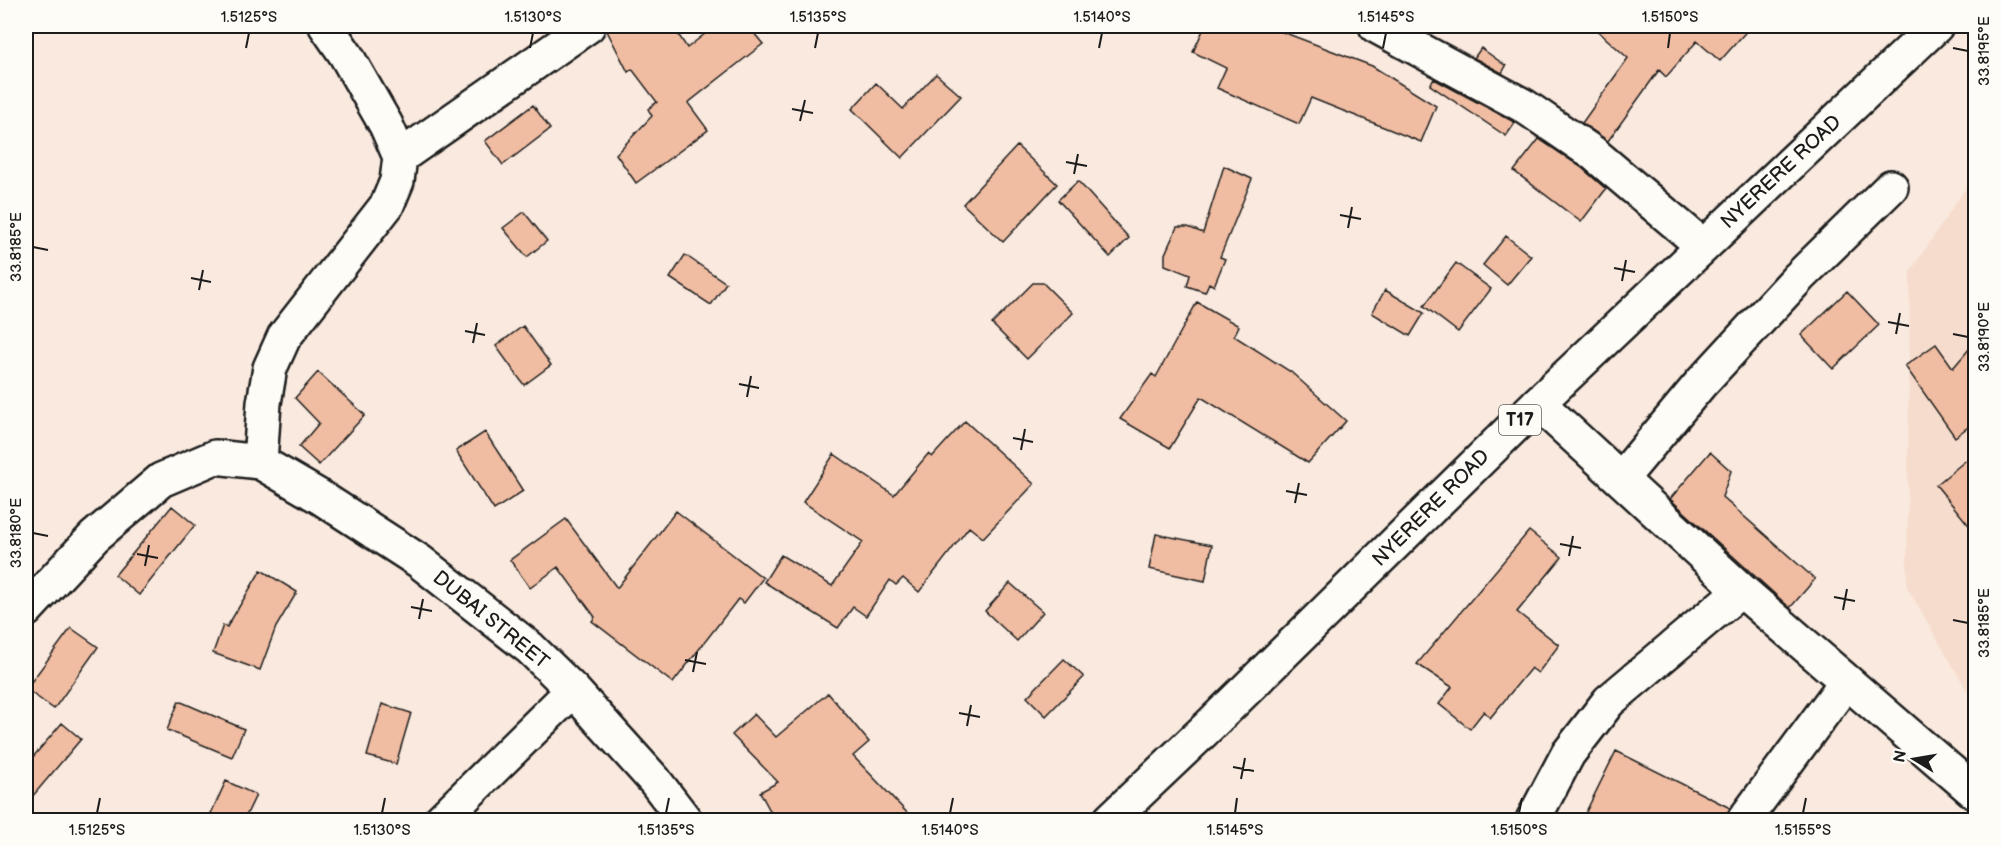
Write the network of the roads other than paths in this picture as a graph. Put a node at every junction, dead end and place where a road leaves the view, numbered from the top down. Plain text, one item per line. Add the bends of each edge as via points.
1 (326, 26) edge
2 (588, 26) edge
3 (1376, 26) edge
4 (1936, 26) edge
5 (400, 157) junction
6 (1891, 187) dead end
7 (1703, 246) junction
8 (1538, 403) junction
9 (260, 462) junction
10 (1621, 479) junction
11 (1741, 590) junction
12 (26, 610) edge
13 (1846, 682) junction
14 (573, 690) junction
15 (1974, 790) edge
16 (441, 820) edge
17 (685, 820) edge
18 (1110, 820) edge
19 (1533, 820) edge
20 (1744, 820) edge

1 - 5 street via 386,125
2 - 5 street
3 - 7 street via 1524,106 1593,153
4 - 7 street, NYERERE ROAD / T17
5 - 9 street via 397,181 387,205 284,337 270,368
6 - 10 street via 1701,383
7 - 8 street, NYERERE ROAD / T17
8 - 10 street
8 - 18 street, NYERERE ROAD / T17
9 - 12 street via 215,457 162,480 94,537
9 - 14 street, DUBAI STREET via 419,561 530,648
10 - 11 street
11 - 13 street
11 - 19 street via 1610,701 1568,754
13 - 15 street
13 - 20 street
14 - 16 street
14 - 17 street, DUBAI STREET

